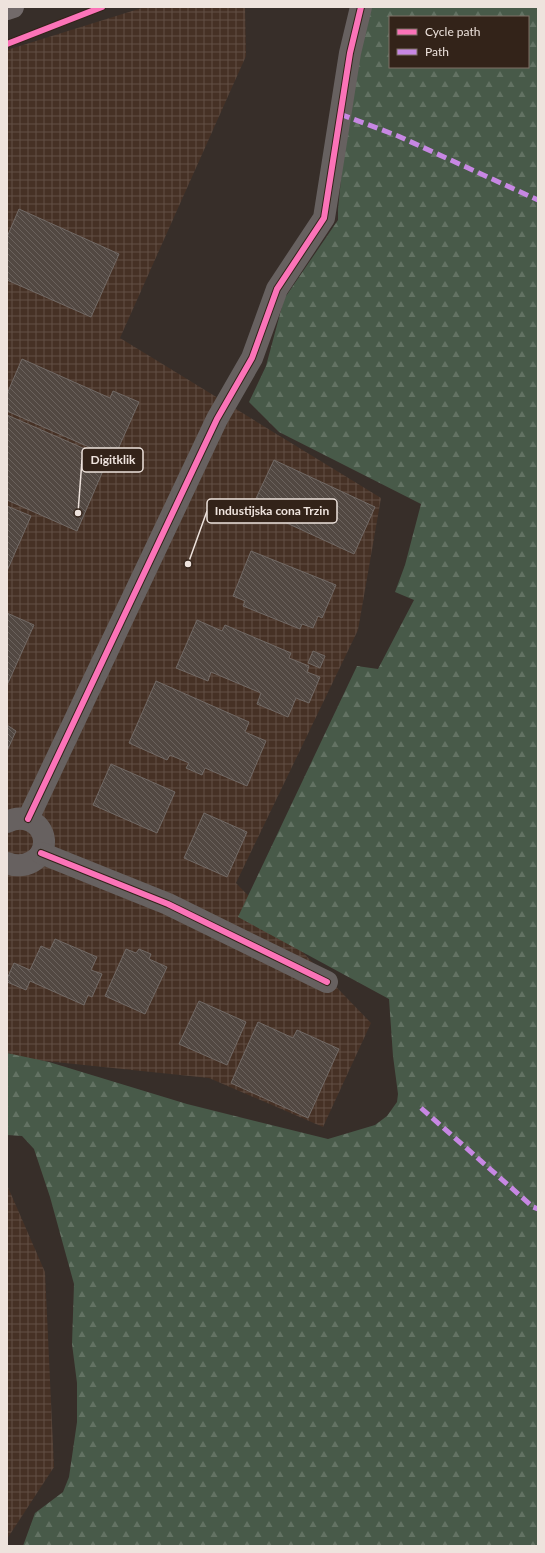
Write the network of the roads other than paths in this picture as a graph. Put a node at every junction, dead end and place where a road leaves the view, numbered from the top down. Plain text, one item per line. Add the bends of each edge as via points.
1 (14, 7) edge
2 (361, 7) edge
3 (7, 10) edge
4 (17, 820) edge
5 (41, 853) junction
6 (8, 865) edge
7 (327, 982) dead end

1 - 3 main road
2 - 4 street via 350,53 324,218 277,289 252,358 217,419
4 - 5 street via 34,822 42,833 44,840
5 - 6 street via 32,863 25,866
5 - 7 street via 168,904

